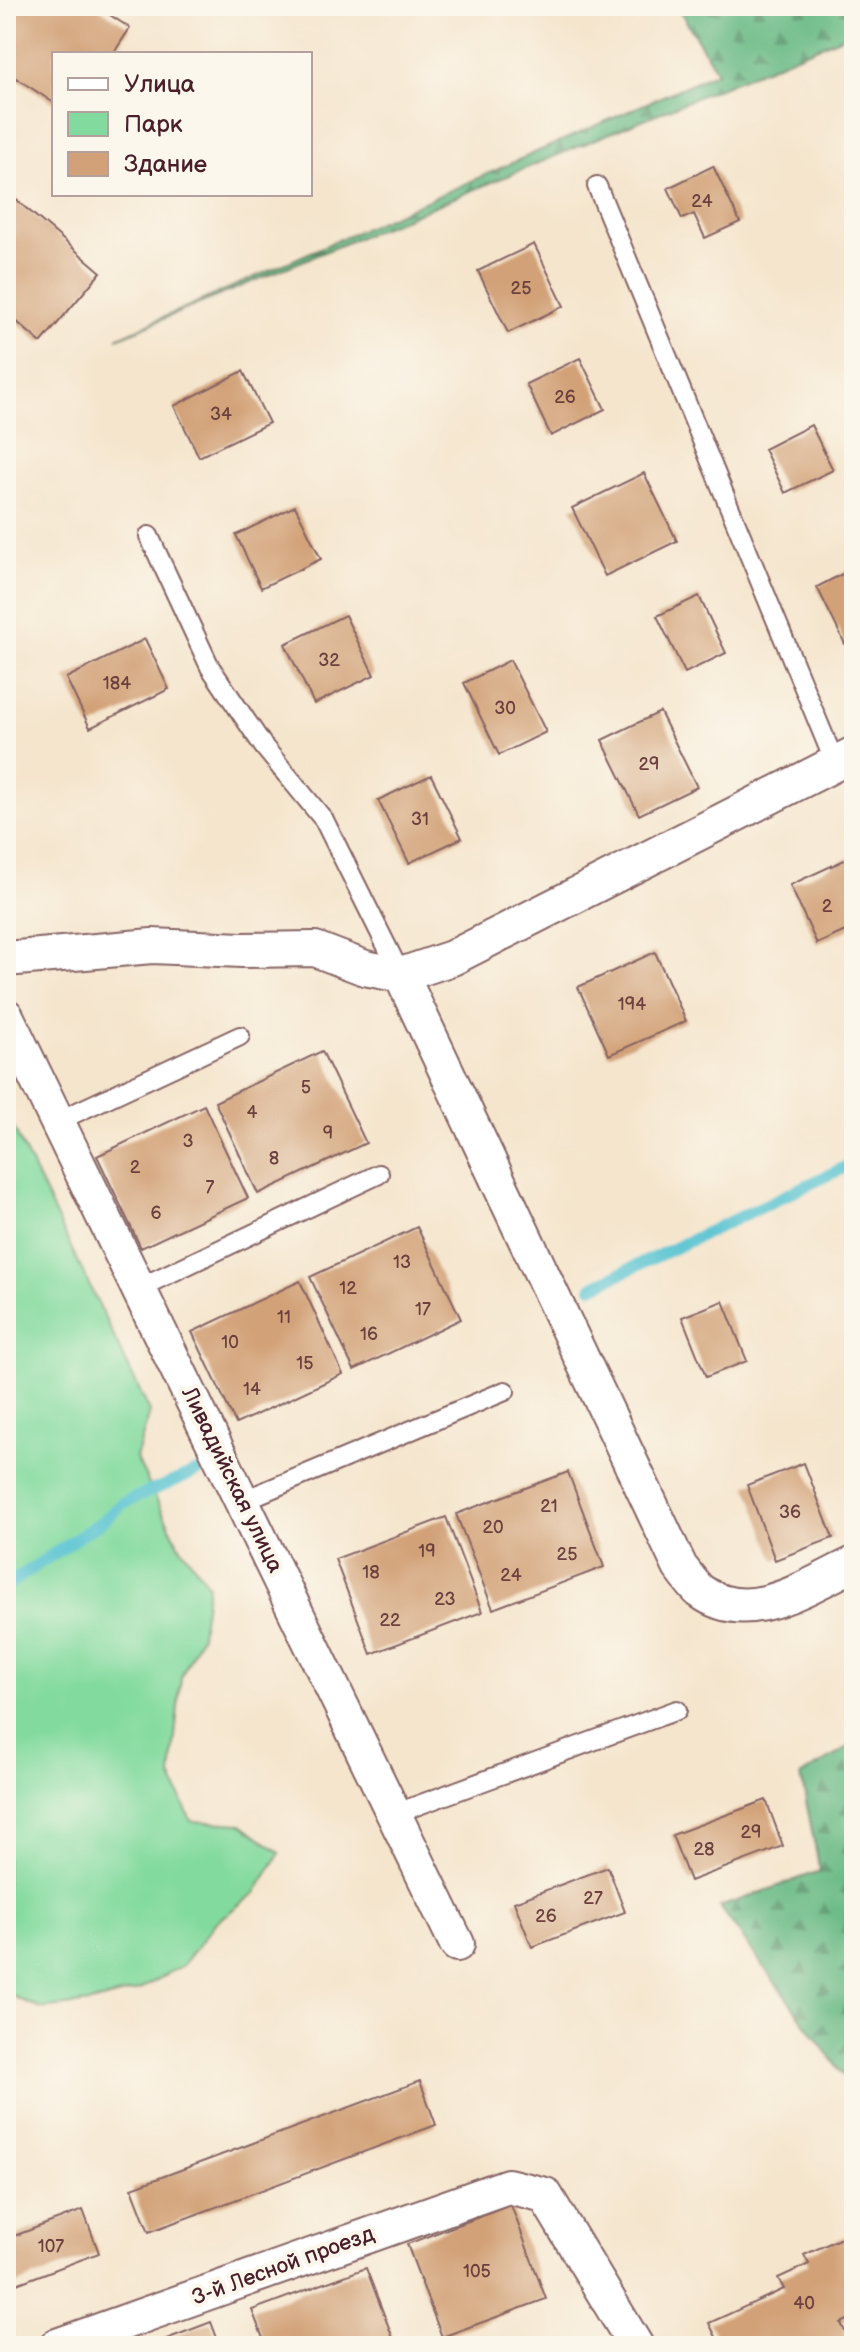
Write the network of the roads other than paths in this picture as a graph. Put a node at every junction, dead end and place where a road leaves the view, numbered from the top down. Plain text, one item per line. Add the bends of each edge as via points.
1 (597, 186) dead end
2 (149, 536) dead end
3 (845, 758) edge
4 (6, 959) edge
5 (401, 975) junction
6 (6, 1016) edge
7 (240, 1036) dead end
8 (58, 1121) junction
9 (379, 1174) dead end
10 (139, 1288) junction
11 (505, 1391) dead end
12 (242, 1501) junction
13 (854, 1564) edge
14 (677, 1710) dead end
15 (394, 1814) junction
16 (457, 1944) dead end
17 (57, 2346) edge
18 (636, 2346) edge

1 - 3 lane
2 - 5 lane via 210,667 264,747 324,820
3 - 5 street via 452,958
4 - 5 street via 152,946 315,949
5 - 13 street via 680,1567 701,1591 731,1606 762,1606
6 - 8 street, Ливадийская улица
7 - 8 lane
8 - 10 street, Ливадийская улица
9 - 10 lane
10 - 12 street, Ливадийская улица
11 - 12 lane
12 - 15 street, Ливадийская улица
14 - 15 lane
15 - 16 street, Ливадийская улица
17 - 18 street, 3-й Лесной проезд via 508,2186 545,2195

